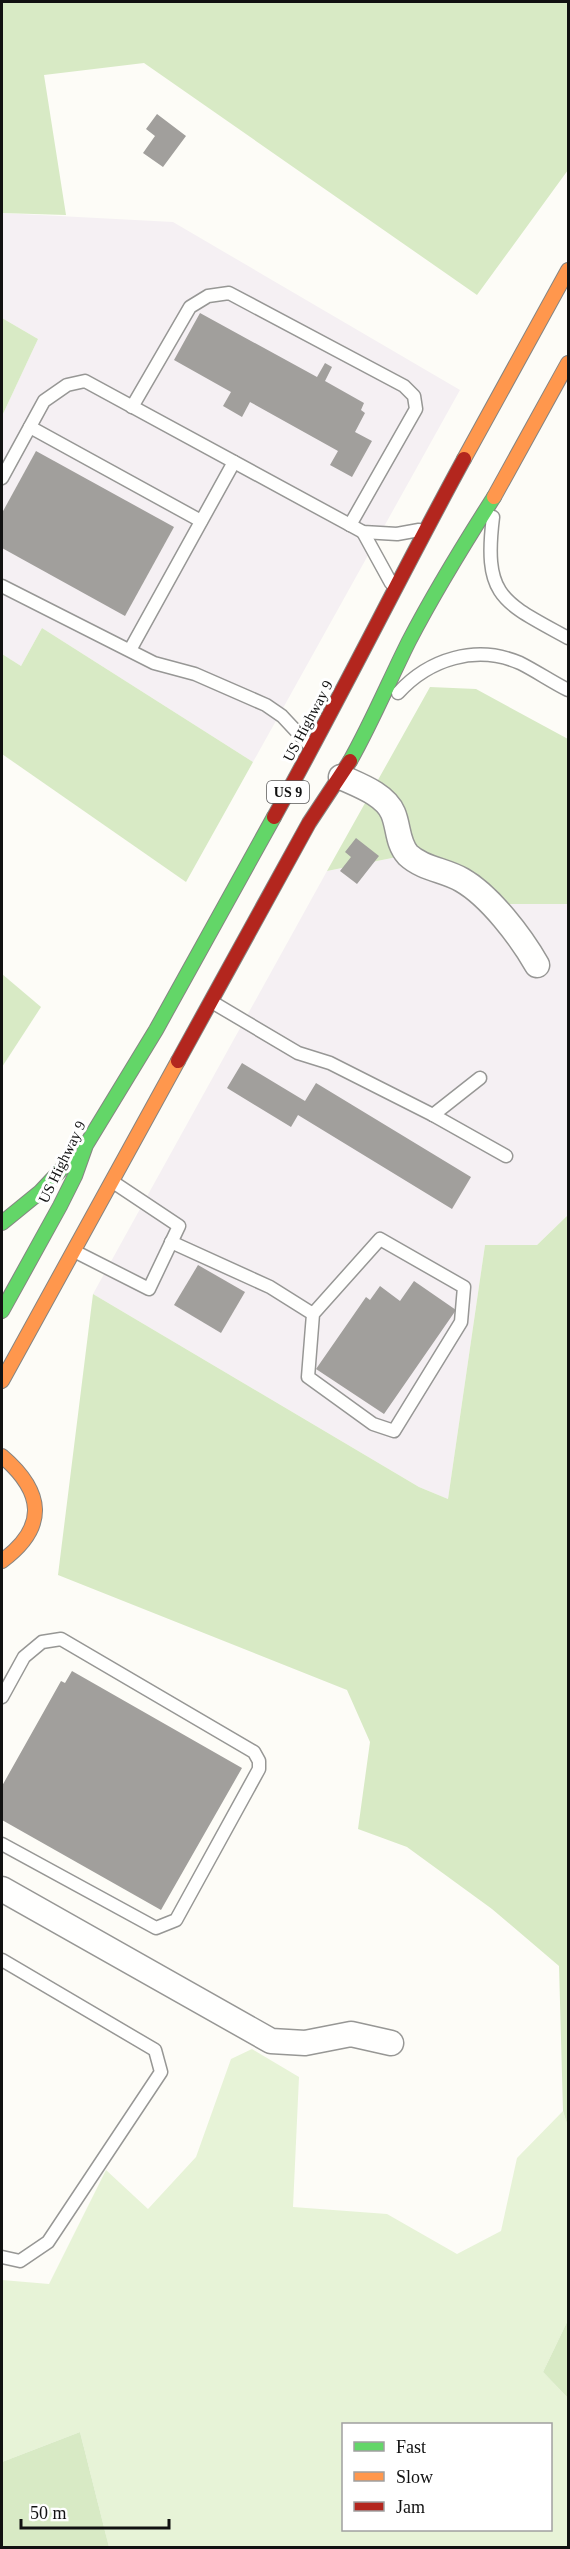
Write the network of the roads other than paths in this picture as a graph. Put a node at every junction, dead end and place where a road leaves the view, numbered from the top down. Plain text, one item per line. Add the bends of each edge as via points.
1 (568, 270) edge
2 (568, 363) edge
3 (132, 407) junction
4 (30, 427) junction
5 (234, 462) junction
6 (2, 478) edge
7 (495, 496) junction
8 (201, 521) junction
9 (350, 525) junction
10 (426, 528) junction
11 (363, 532) junction
12 (2, 586) edge
13 (394, 589) junction
14 (568, 638) edge
15 (130, 650) junction
16 (568, 690) edge
17 (373, 719) junction
18 (312, 749) junction
19 (341, 777) junction
20 (537, 965) dead end
21 (210, 1002) junction
22 (480, 1078) dead end
23 (433, 1115) junction
24 (86, 1145) junction
25 (506, 1156) dead end
26 (112, 1181) junction
27 (2, 1223) edge
28 (171, 1242) junction
29 (73, 1251) junction
30 (2, 1311) edge
31 (313, 1314) junction
32 (2, 1381) edge
33 (2, 1456) edge
34 (2, 1561) edge
35 (2, 1697) edge
36 (2, 1844) edge
37 (2, 1889) edge
38 (2, 1960) edge
39 (391, 2043) dead end
40 (2, 2256) edge

1 - 10 highway, US Highway 9 / US 9
2 - 7 highway, US 9
3 - 4 lane via 85,381 68,385 44,402
3 - 5 lane
3 - 9 lane via 190,307 208,296 229,293 394,380 414,396 416,409
4 - 6 lane
4 - 8 lane
5 - 8 lane
5 - 9 lane
7 - 14 lane via 489,549 496,585 519,611
7 - 17 highway, US 9 via 459,549
8 - 15 lane
9 - 11 lane
10 - 11 lane via 397,534
10 - 13 highway, US Highway 9 / US 9
11 - 13 lane
12 - 15 lane
13 - 18 highway, US Highway 9 / US 9
15 - 18 lane via 154,663 195,674 266,705 282,716
16 - 17 lane via 519,663 481,654 456,657 435,663 411,678
17 - 19 highway, US 9
18 - 24 highway, US Highway 9 / US 9 via 156,1030
19 - 20 street via 369,790 389,807 402,847 410,856 423,865 460,878 482,895 526,945
19 - 21 highway, US 9 via 309,823
21 - 23 lane via 298,1053 330,1063
21 - 26 highway, US 9
22 - 23 lane
23 - 25 lane
24 - 27 highway via 40,1192
24 - 30 highway, US Highway 9 / US 9 via 60,1206
26 - 28 lane via 179,1226
26 - 29 highway, US 9
28 - 29 lane via 148,1289
28 - 31 lane via 270,1287
29 - 32 highway, US 9
31 - 31 lane via 380,1239 464,1287 461,1322 393,1431 373,1424 308,1377
33 - 34 highway via 28,1483 36,1514 32,1531 22,1546
35 - 36 lane via 24,1657 42,1642 61,1639 254,1752 259,1761 259,1769 176,1920 156,1928
37 - 39 street via 272,2041 305,2043 351,2034
38 - 40 lane via 155,2050 161,2072 48,2242 20,2260

